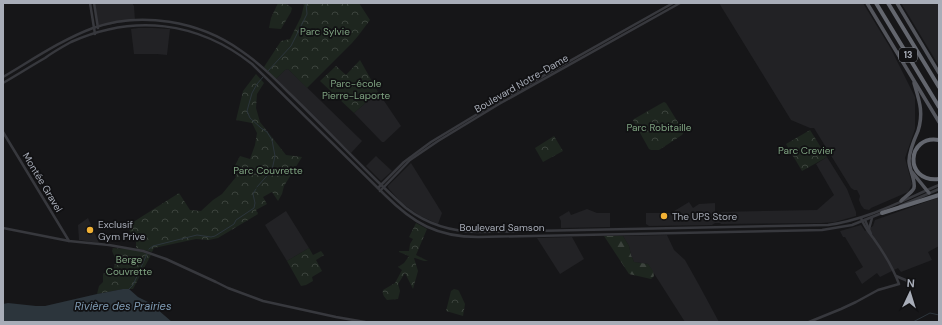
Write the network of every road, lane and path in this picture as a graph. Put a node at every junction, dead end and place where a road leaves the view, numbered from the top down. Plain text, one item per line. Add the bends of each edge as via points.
1 (90, 3) edge
2 (94, 3) edge
3 (673, 3) edge
4 (680, 3) edge
5 (867, 3) edge
6 (876, 3) edge
7 (888, 3) edge
8 (897, 3) edge
9 (98, 27) junction
10 (94, 28) junction
11 (99, 32) junction
12 (95, 34) junction
13 (939, 73) edge
14 (3, 77) edge
15 (912, 78) junction
16 (3, 83) edge
17 (939, 87) edge
18 (939, 107) edge
19 (939, 122) edge
20 (3, 132) edge
21 (939, 140) edge
22 (911, 171) junction
23 (939, 179) edge
24 (939, 185) edge
25 (382, 186) junction
26 (939, 189) edge
27 (379, 190) junction
28 (928, 192) junction
29 (939, 195) edge
30 (901, 201) junction
31 (882, 214) junction
32 (862, 217) junction
33 (872, 218) junction
34 (864, 221) junction
35 (3, 228) edge
36 (869, 230) junction
37 (873, 238) junction
38 (69, 241) junction
39 (896, 276) junction
40 (910, 282) dead end
41 (365, 322) edge
42 (809, 322) edge

1 - 10 street
2 - 9 street
3 - 25 street, Boulevard Notre-Dame via 431,142 408,158
4 - 25 street, Boulevard Notre-Dame via 499,104 440,140 410,160
5 - 15 main road
6 - 18 highway, 13
7 - 17 highway, 13
8 - 13 main road
9 - 10 street, Boulevard Samson
9 - 11 street
9 - 25 street, Boulevard Samson via 130,21 168,21 221,38 264,68
10 - 12 street
10 - 14 street, Boulevard Samson via 57,45
11 - 12 street, Boulevard Samson
11 - 27 street, Boulevard Samson via 133,26 167,26 189,31 227,46 252,64
12 - 16 street, Boulevard Samson via 72,42
15 - 19 main road
15 - 22 main road via 920,100 921,116 910,155
20 - 38 street, Montée Gravel
21 - 23 highway via 927,140 920,144 915,151 914,160 921,175 928,179
22 - 28 main road
22 - 30 main road via 914,189
24 - 28 street, Boulevard Samson
25 - 27 street, Boulevard Notre-Dame
25 - 32 street, Boulevard Samson via 424,220 465,232 821,225
26 - 28 street, Boulevard Samson
27 - 34 street, Boulevard Samson via 419,223 443,233 466,237 818,230 844,227
28 - 30 street, Boulevard Samson
28 - 31 street, Boulevard Samson
29 - 31 highway
30 - 32 street, Boulevard Samson
31 - 33 street, Boulevard Samson
32 - 34 street
33 - 34 street, Boulevard Samson
33 - 36 street
34 - 36 street
34 - 37 street via 867,231
35 - 38 street
36 - 37 street
37 - 39 street
38 - 41 street via 143,251 262,301
39 - 40 street
39 - 42 street via 899,284 877,290

